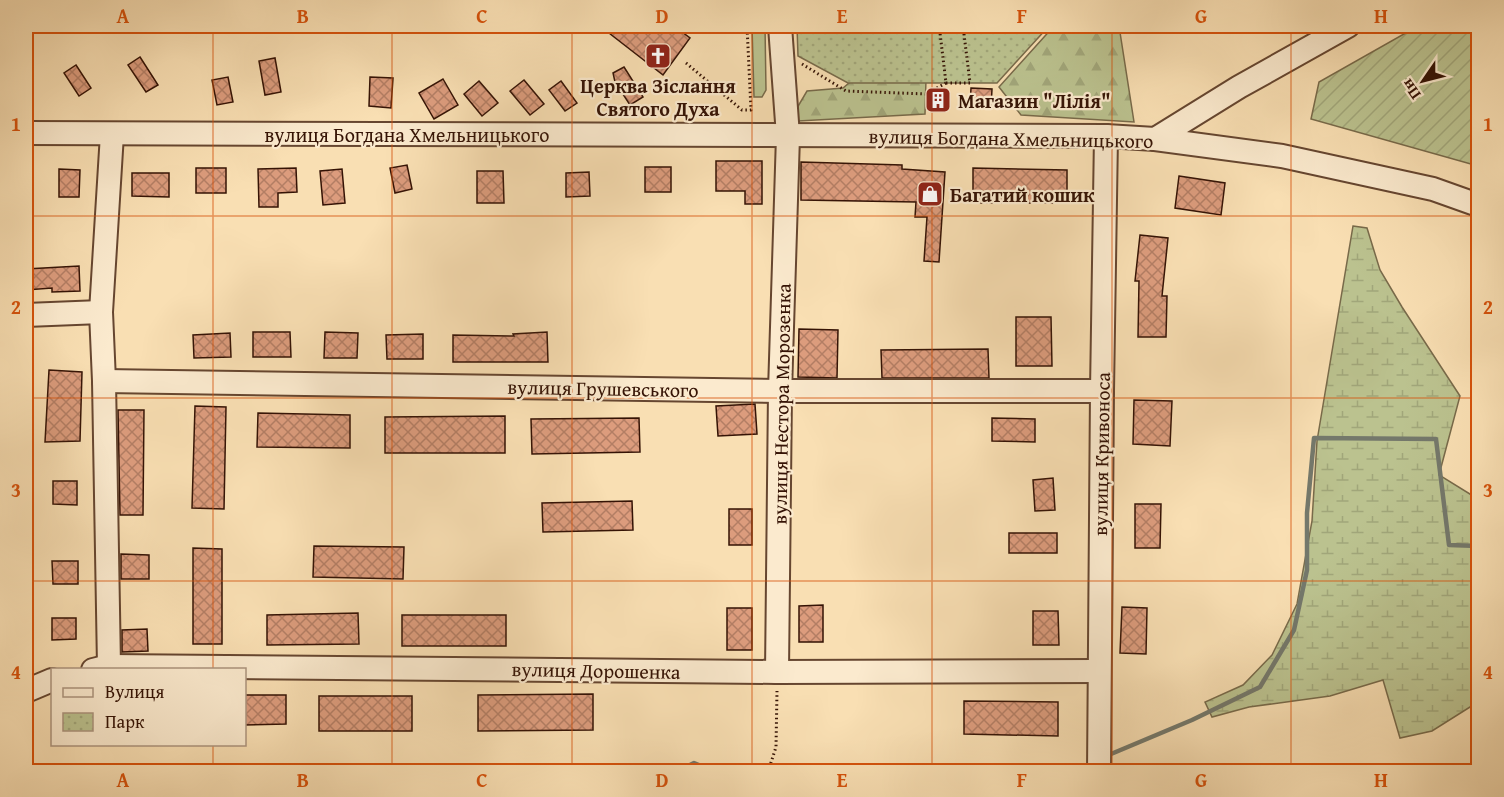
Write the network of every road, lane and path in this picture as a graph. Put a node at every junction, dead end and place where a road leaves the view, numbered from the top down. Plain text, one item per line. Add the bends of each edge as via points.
1 (747, 26) edge
2 (780, 26) edge
3 (934, 26) edge
4 (963, 26) edge
5 (1348, 26) edge
6 (686, 63) dead end
7 (801, 63) dead end
8 (946, 83) junction
9 (26, 133) edge
10 (112, 134) junction
11 (788, 135) junction
12 (1106, 136) junction
13 (1155, 139) junction
14 (1479, 204) edge
15 (100, 312) junction
16 (26, 315) edge
17 (104, 381) junction
18 (780, 391) junction
19 (1101, 391) junction
20 (101, 668) edge
21 (246, 669) edge
22 (1099, 671) junction
23 (777, 672) junction
24 (51, 680) edge
25 (26, 691) edge
26 (768, 771) edge
27 (1099, 771) edge

1 - 6 path via 751,110 742,110
2 - 11 street
3 - 8 path via 939,33
4 - 8 path via 970,83
5 - 13 street
7 - 8 path via 846,91 926,94
9 - 10 street, вулиця Богдана Хмельницького
10 - 11 street, вулиця Богдана Хмельницького
10 - 15 street
11 - 12 street, вулиця Богдана Хмельницького
11 - 18 street, вулиця Нестора Морозенка
12 - 13 street, вулиця Богдана Хмельницького
12 - 19 street, вулиця Кривоноса
13 - 14 street, вулиця Богдана Хмельницького via 1282,156 1433,189
15 - 16 street
15 - 17 street
17 - 18 street, вулиця Грушевського
17 - 20 street
18 - 19 street, вулиця Грушевського
18 - 23 street, вулиця Нестора Морозенка
19 - 22 street, вулиця Кривоноса
21 - 23 street, вулиця Дорошенка
22 - 23 street, вулиця Дорошенка
22 - 27 street, вулиця Кривоноса
23 - 26 path via 776,747
24 - 25 street

